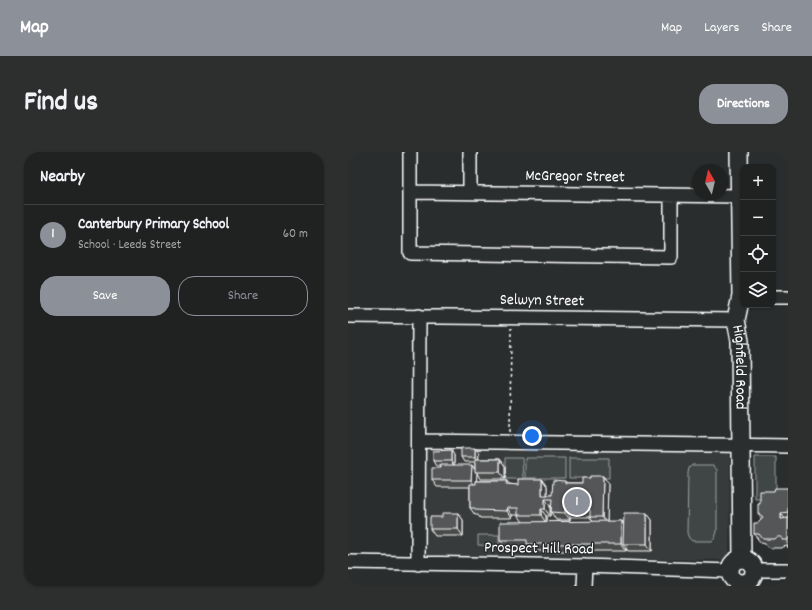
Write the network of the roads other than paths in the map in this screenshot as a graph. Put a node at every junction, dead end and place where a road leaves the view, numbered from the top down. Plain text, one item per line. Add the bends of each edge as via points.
1 (410, 152) edge
2 (470, 152) edge
3 (739, 152) edge
4 (410, 192) junction
5 (470, 192) junction
6 (671, 195) junction
7 (739, 196) junction
8 (741, 272) edge
9 (776, 297) edge
10 (788, 297) edge
11 (740, 304) edge
12 (348, 316) edge
13 (419, 316) junction
14 (736, 320) junction
15 (418, 441) junction
16 (741, 446) junction
17 (788, 446) edge
18 (348, 562) edge
19 (418, 564) junction
20 (585, 566) junction
21 (742, 567) junction
22 (788, 570) edge
23 (742, 585) edge
24 (584, 586) edge

1 - 4 street
2 - 5 street
3 - 7 main road, Highfield Road
4 - 5 street, McGregor Street
4 - 6 street via 410,253 671,256
5 - 6 street, McGregor Street
6 - 7 street, McGregor Street
7 - 8 main road, Highfield Road
9 - 10 street
11 - 14 main road, Highfield Road
12 - 13 street, Selwyn Street
13 - 14 street, Selwyn Street
13 - 15 street
14 - 16 main road, Highfield Road via 740,341
15 - 16 street
15 - 19 street
16 - 17 street
16 - 21 main road, Highfield Road
18 - 19 street, Prospect Hill Road
19 - 20 street, Prospect Hill Road
20 - 21 street, Prospect Hill Road
20 - 24 street
21 - 22 street, Prospect Hill Road
21 - 23 main road via 733,579

